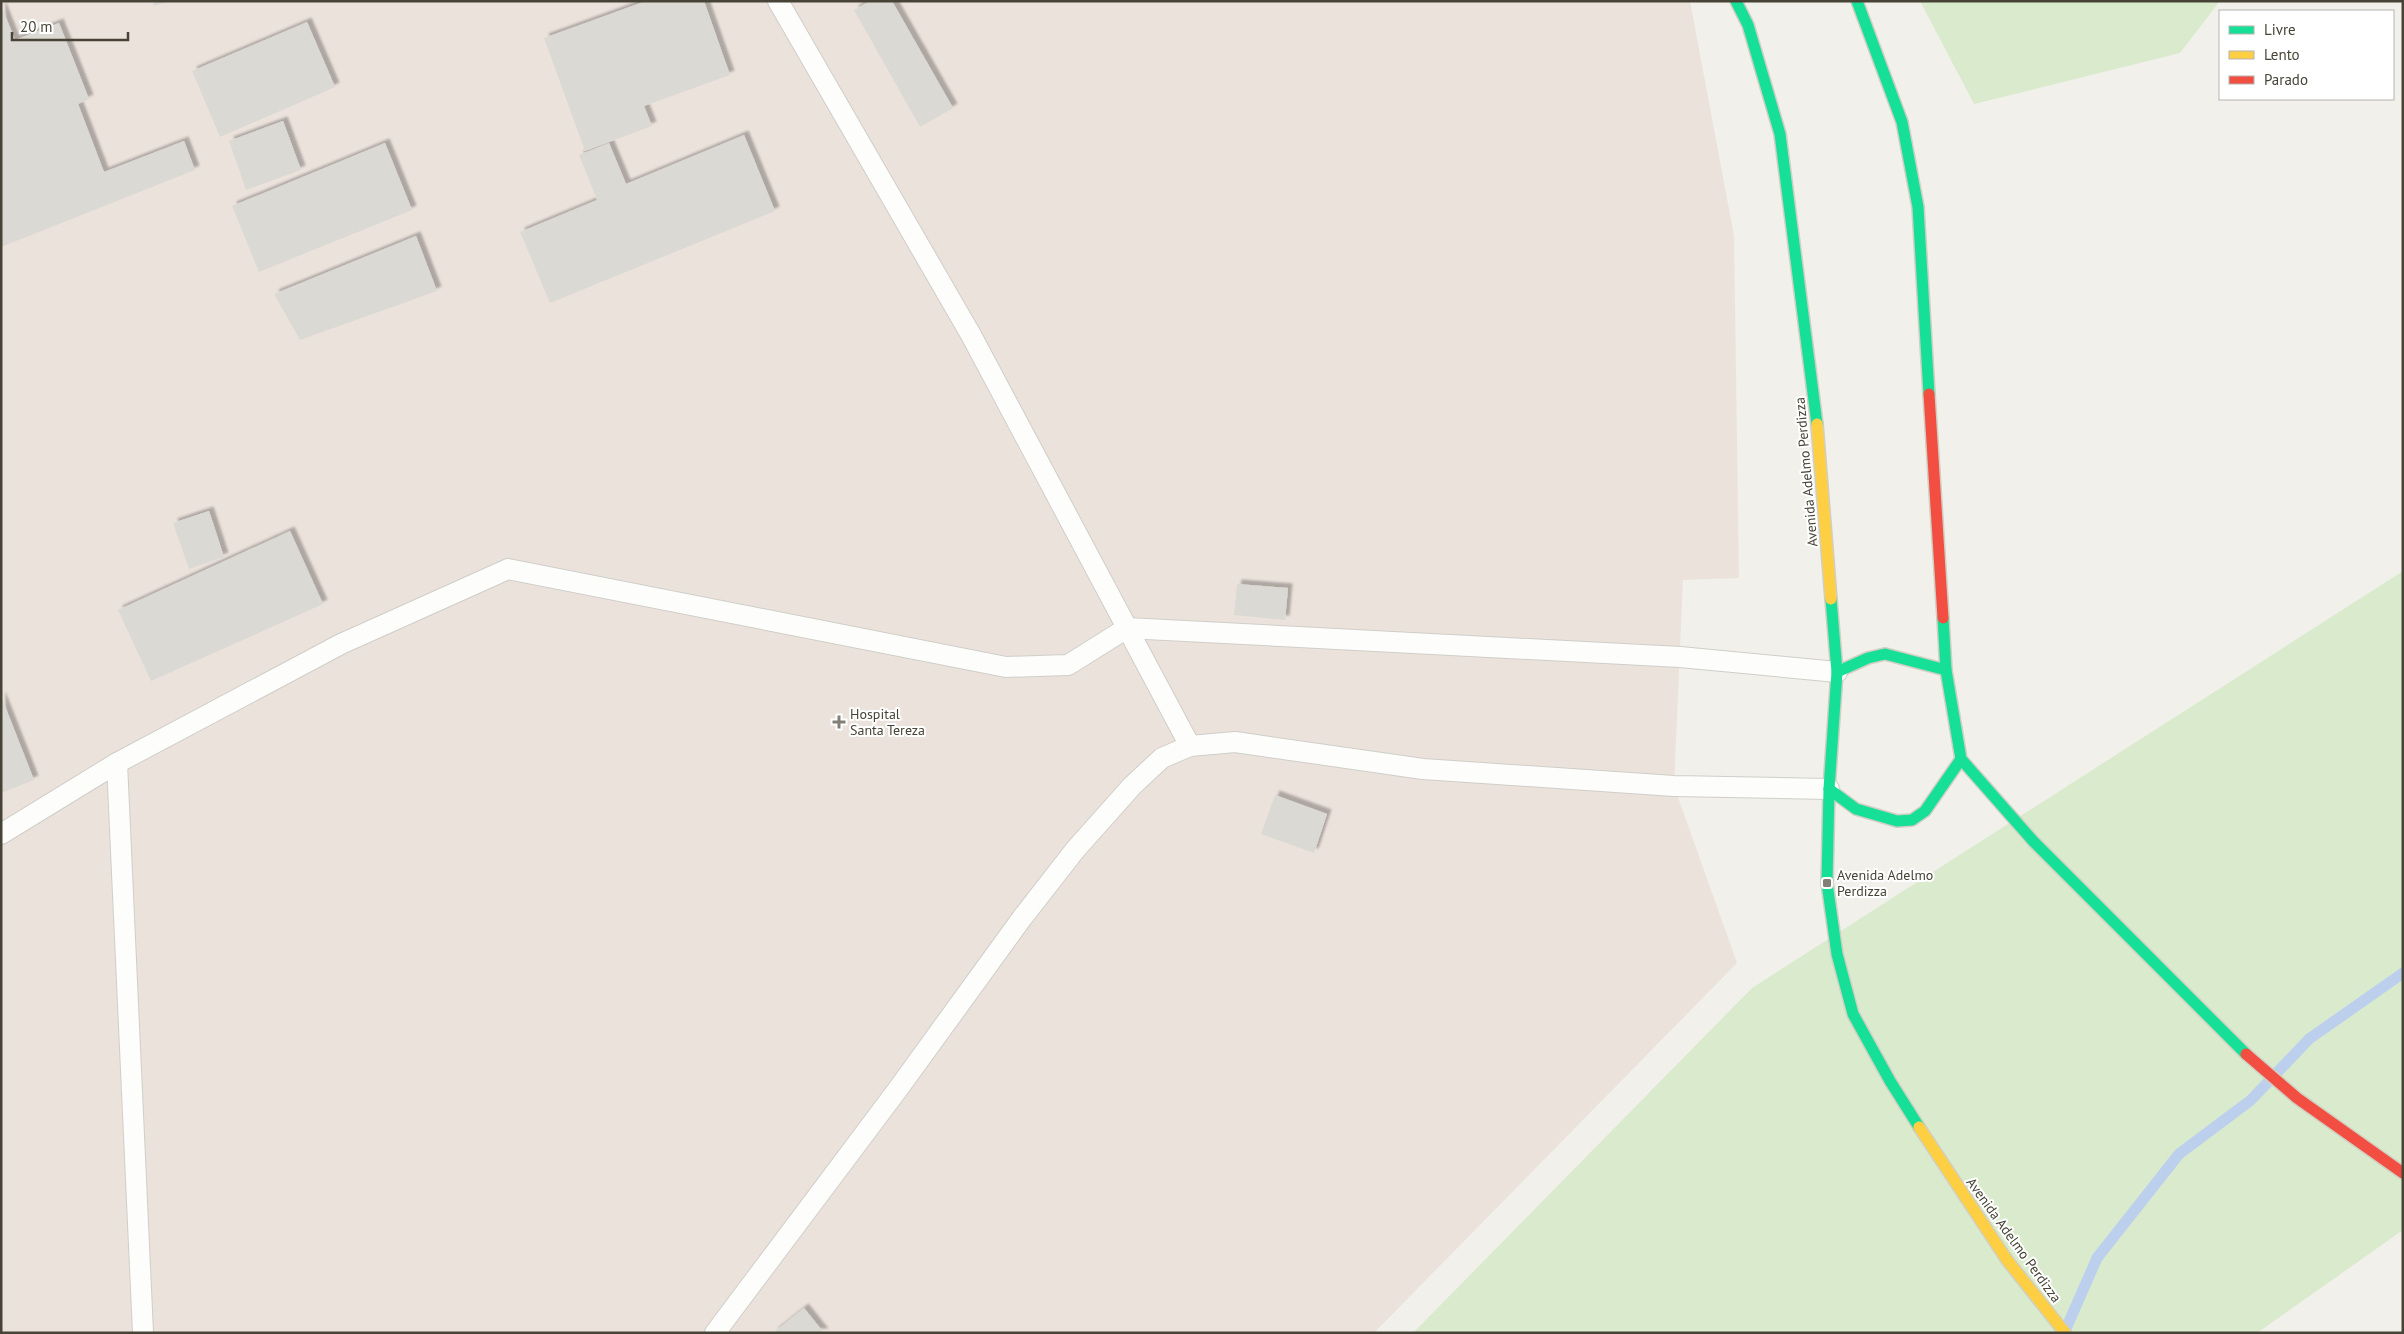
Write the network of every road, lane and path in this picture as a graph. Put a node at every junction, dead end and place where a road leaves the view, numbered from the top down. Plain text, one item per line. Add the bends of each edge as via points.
1 (778, 1) edge
2 (1736, 1) edge
3 (1857, 1) edge
4 (1127, 628) junction
5 (1946, 670) junction
6 (1837, 672) junction
7 (1190, 746) junction
8 (1961, 759) junction
9 (117, 763) junction
10 (1829, 789) junction
11 (1, 834) edge
12 (2403, 1173) edge
13 (143, 1333) edge
14 (715, 1333) edge
15 (2065, 1333) edge

1 - 4 lane via 971,335
2 - 6 main road, Avenida Adelmo Perdizza via 1748,25 1780,134 1815,394
3 - 5 main road via 1902,122 1918,207
4 - 6 lane via 1670,657
4 - 7 lane
4 - 9 lane via 1068,665 1006,667 508,569 341,644
5 - 6 main road via 1885,654
5 - 8 main road
6 - 10 main road, Avenida Adelmo Perdizza
7 - 10 lane via 1235,742 1423,769 1664,786
7 - 14 lane via 1162,758 1132,786 1075,850
8 - 10 main road via 1925,811 1912,820 1897,821 1856,809
8 - 12 main road via 2034,842 2235,1044 2296,1098
9 - 11 lane
9 - 13 lane
10 - 15 main road, Avenida Adelmo Perdizza via 1827,883 1837,954 1854,1014 1890,1081 1968,1204

